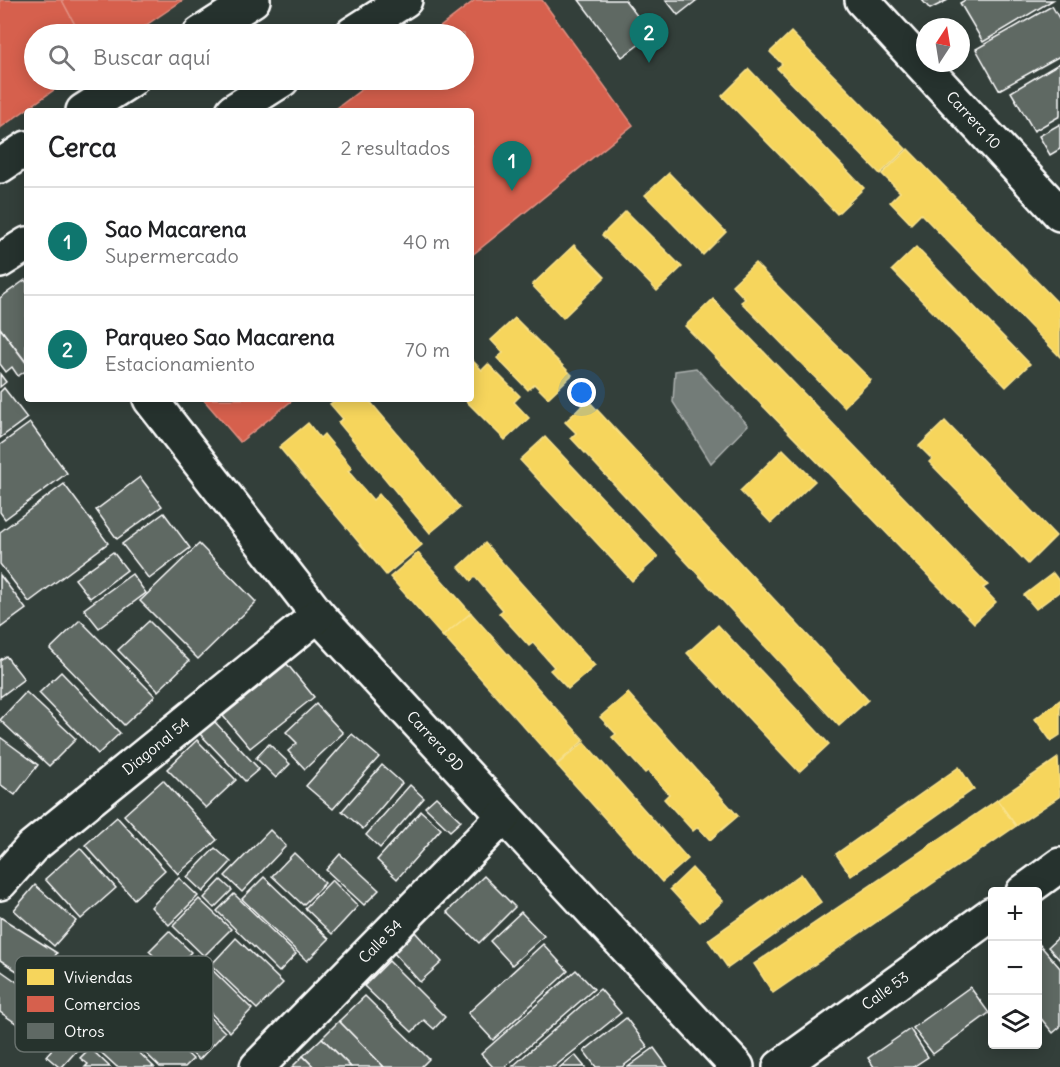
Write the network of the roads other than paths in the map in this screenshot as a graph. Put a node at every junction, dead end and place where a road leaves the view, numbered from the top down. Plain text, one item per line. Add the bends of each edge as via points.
1 (253, 0) edge
2 (405, 0) edge
3 (862, 0) edge
4 (216, 24) edge
5 (368, 24) edge
6 (116, 90) edge
7 (266, 90) edge
8 (88, 108) edge
9 (238, 108) edge
10 (24, 150) edge
11 (0, 165) edge
12 (1060, 214) edge
13 (24, 246) edge
14 (0, 261) edge
15 (152, 402) edge
16 (318, 615) junction
17 (504, 816) junction
18 (1060, 865) edge
19 (0, 883) edge
20 (1029, 887) edge
21 (988, 918) edge
22 (257, 1067) edge
23 (737, 1067) edge
24 (780, 1067) edge

1 - 4 street
2 - 5 street
3 - 12 street, Carrera 10
6 - 8 street
7 - 9 street
10 - 11 street
13 - 14 street
15 - 16 street, Carrera 9D
16 - 17 street, Carrera 9D
16 - 19 street, Diagonal 54 via 32,847
17 - 22 street, Calle 54
17 - 23 street, Carrera 9D
18 - 20 street
21 - 24 street, Calle 53

